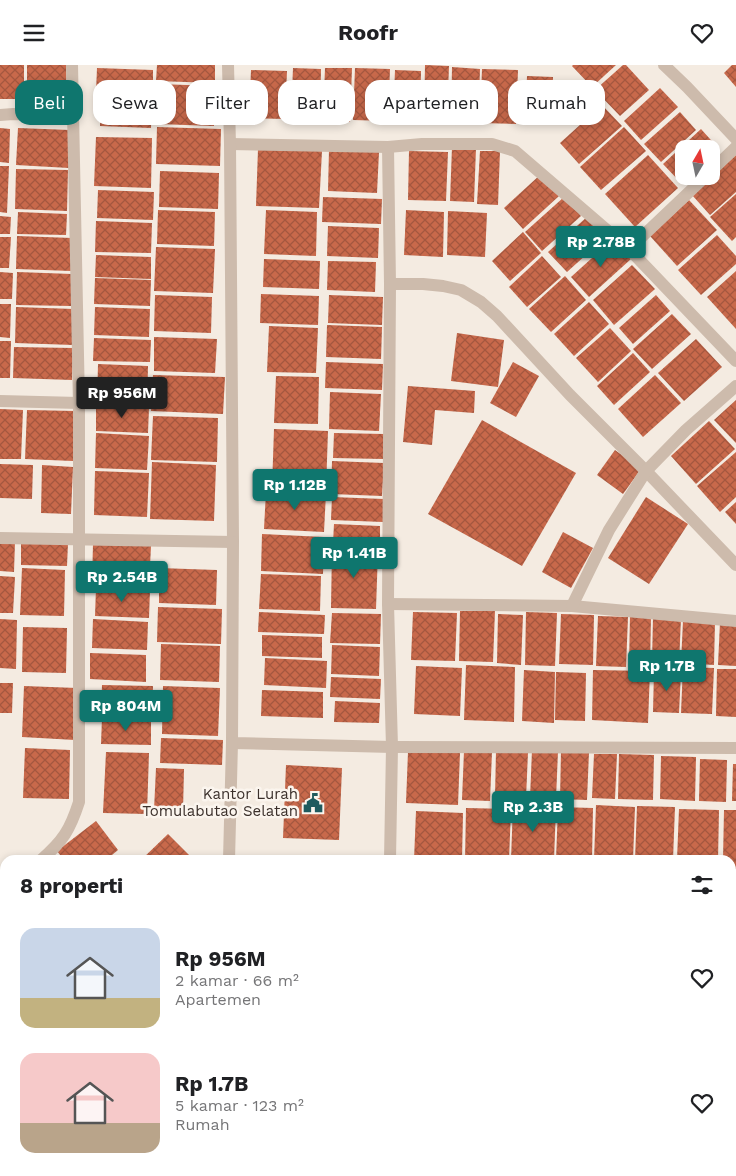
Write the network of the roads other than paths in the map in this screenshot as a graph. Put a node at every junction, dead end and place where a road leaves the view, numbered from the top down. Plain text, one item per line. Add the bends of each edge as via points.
1 (72, 65) edge
2 (228, 65) edge
3 (664, 65) edge
4 (72, 80) edge
5 (15, 114) edge
6 (0, 115) edge
7 (73, 125) edge
8 (736, 139) edge
9 (230, 143) junction
10 (388, 147) junction
11 (736, 147) edge
12 (720, 162) edge
13 (697, 185) edge
14 (629, 249) junction
15 (390, 284) junction
16 (736, 361) edge
17 (736, 386) edge
18 (0, 401) edge
19 (79, 403) junction
20 (646, 471) junction
21 (0, 538) edge
22 (78, 539) junction
23 (233, 542) junction
24 (736, 565) edge
25 (388, 604) junction
26 (572, 606) junction
27 (736, 621) edge
28 (232, 743) junction
29 (392, 747) junction
30 (736, 748) edge
31 (47, 855) edge
32 (229, 855) edge
33 (390, 855) edge

1 - 4 street
2 - 9 street
3 - 8 street
5 - 6 street
7 - 19 street
9 - 10 street
9 - 23 street
10 - 14 street via 492,144 515,151
10 - 15 street
11 - 12 street
13 - 14 street
14 - 16 street
15 - 20 street via 443,286 460,290 481,302
15 - 25 street
17 - 20 street
18 - 19 street
19 - 22 street
20 - 24 street
20 - 26 street via 609,530
21 - 22 street
22 - 23 street
22 - 31 street via 79,802 64,836
23 - 28 street
25 - 26 street
25 - 29 street
26 - 27 street
28 - 29 street
28 - 32 street
29 - 30 street
29 - 33 street

